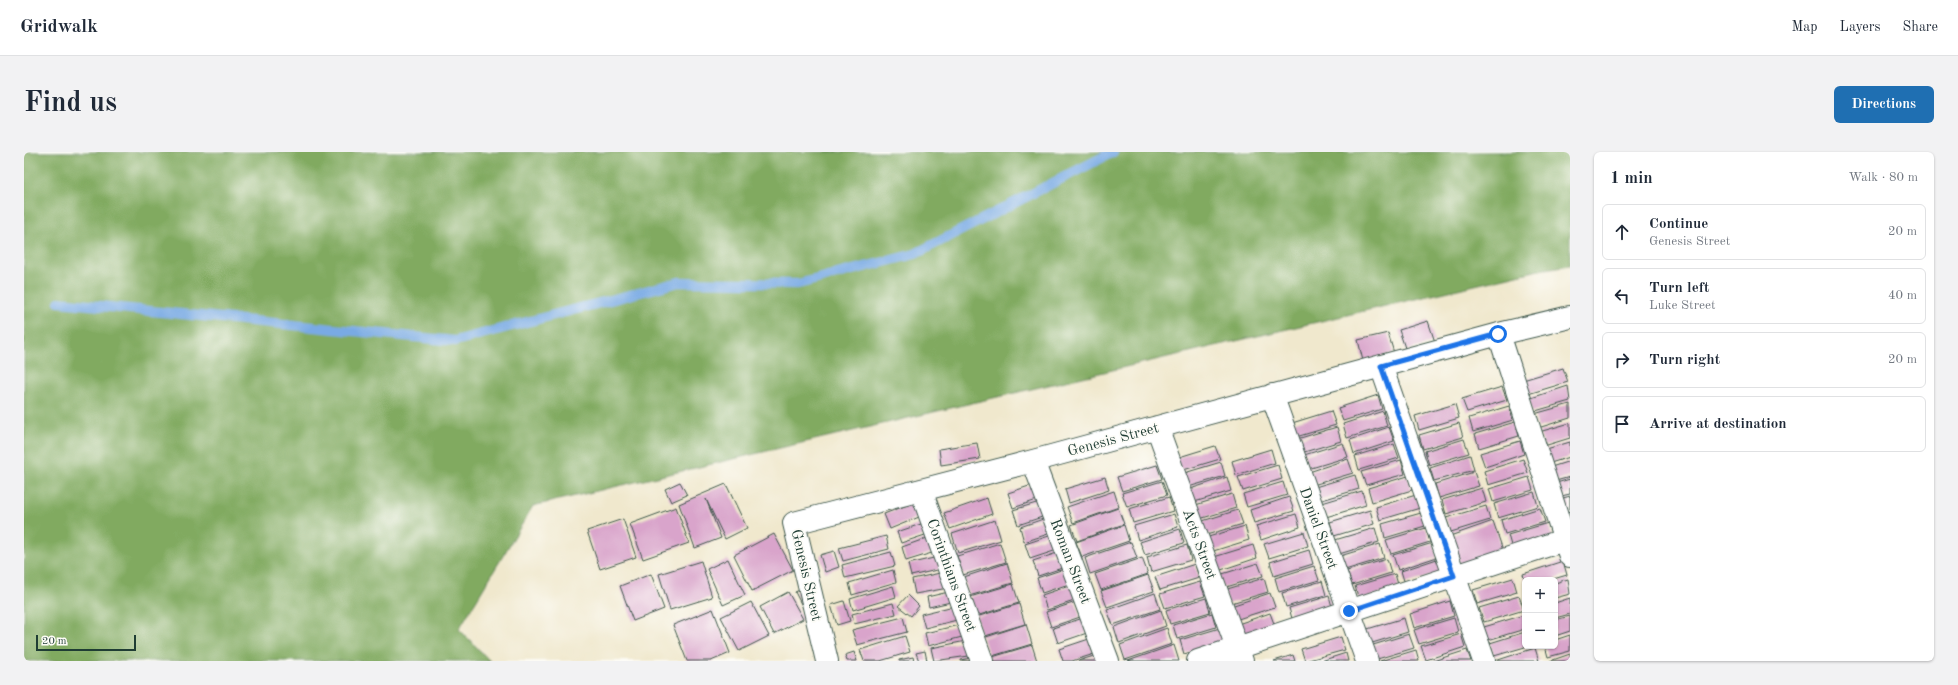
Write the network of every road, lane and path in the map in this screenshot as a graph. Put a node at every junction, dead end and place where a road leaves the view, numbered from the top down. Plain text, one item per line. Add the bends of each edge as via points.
1 (1570, 317) edge
2 (1498, 334) junction
3 (1381, 366) junction
4 (1272, 395) junction
5 (1158, 427) junction
6 (1033, 461) junction
7 (921, 490) junction
8 (1568, 545) edge
9 (1454, 576) junction
10 (1349, 611) junction
11 (1239, 655) edge
12 (827, 661) edge
13 (982, 661) edge
14 (1108, 661) edge
15 (1198, 661) edge
16 (1367, 661) edge
17 (1484, 661) edge

1 - 2 street, Genesis Street
2 - 3 street, Genesis Street
2 - 8 street
3 - 4 street, Genesis Street
3 - 9 street
4 - 5 street, Genesis Street
4 - 10 street, Daniel Street
5 - 6 street, Genesis Street
5 - 11 street, Acts Street
6 - 7 street, Genesis Street
6 - 14 street, Roman Street
7 - 12 street, Genesis Street via 794,523
7 - 13 street, Corinthians Street
8 - 9 street
9 - 10 street
9 - 17 street
10 - 11 street
10 - 16 street, Daniel Street
11 - 15 street

